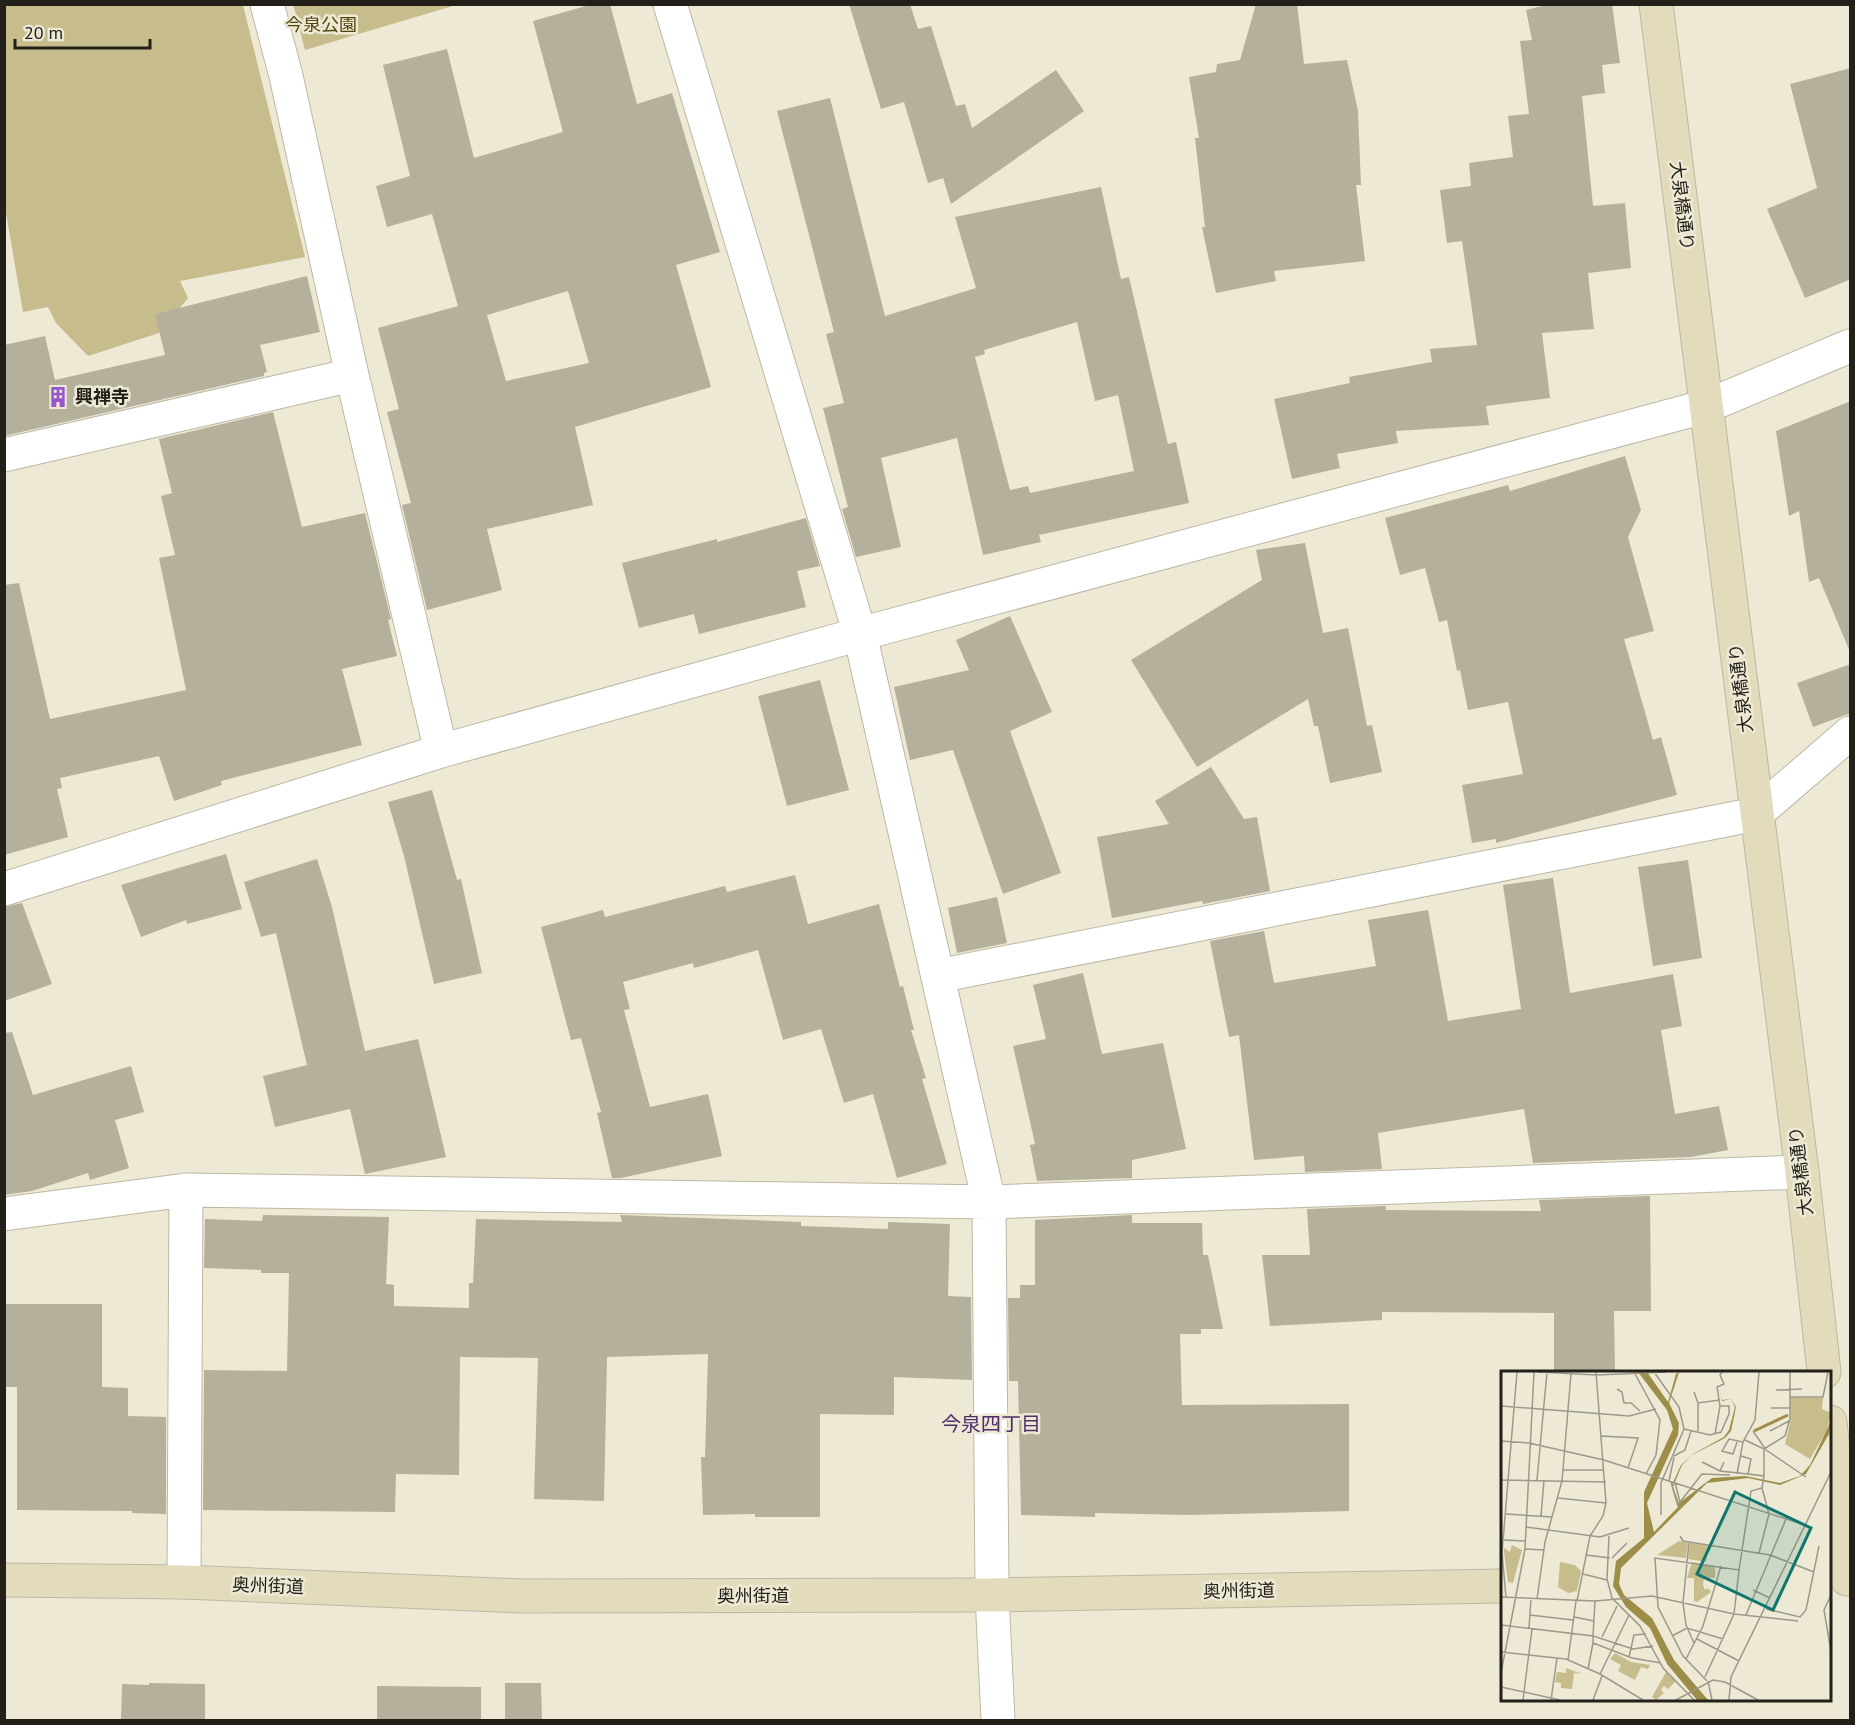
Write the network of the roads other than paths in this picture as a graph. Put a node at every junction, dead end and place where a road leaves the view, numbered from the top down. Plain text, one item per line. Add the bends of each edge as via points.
1 (267, 4) edge
2 (670, 4) edge
3 (1656, 4) edge
4 (1851, 346) edge
5 (352, 375) junction
6 (1707, 406) junction
7 (4, 454) edge
8 (860, 634) junction
9 (1851, 733) edge
10 (441, 751) junction
11 (1756, 814) junction
12 (4, 889) edge
13 (938, 976) junction
14 (1802, 1172) junction
15 (186, 1190) junction
16 (989, 1202) junction
17 (4, 1214) edge
18 (1824, 1371) edge
19 (1831, 1435) edge
20 (1842, 1579) edge
21 (4, 1580) edge
22 (184, 1582) junction
23 (1501, 1586) edge
24 (992, 1596) junction
25 (998, 1720) edge

1 - 5 street
2 - 8 street
3 - 6 street, 大泉橋通り
4 - 6 street
5 - 7 street
5 - 10 street
6 - 8 street
6 - 11 street, 大泉橋通り
8 - 10 street
8 - 13 street
9 - 11 street
10 - 12 street
11 - 13 street
11 - 14 street, 大泉橋通り
13 - 16 street
14 - 16 street
14 - 18 street, 大泉橋通り
15 - 16 street
15 - 17 street
15 - 22 street
16 - 24 street
19 - 20 street
21 - 22 street, 奥州街道
22 - 24 street, 奥州街道 via 523,1596
23 - 24 street, 奥州街道
24 - 25 street

